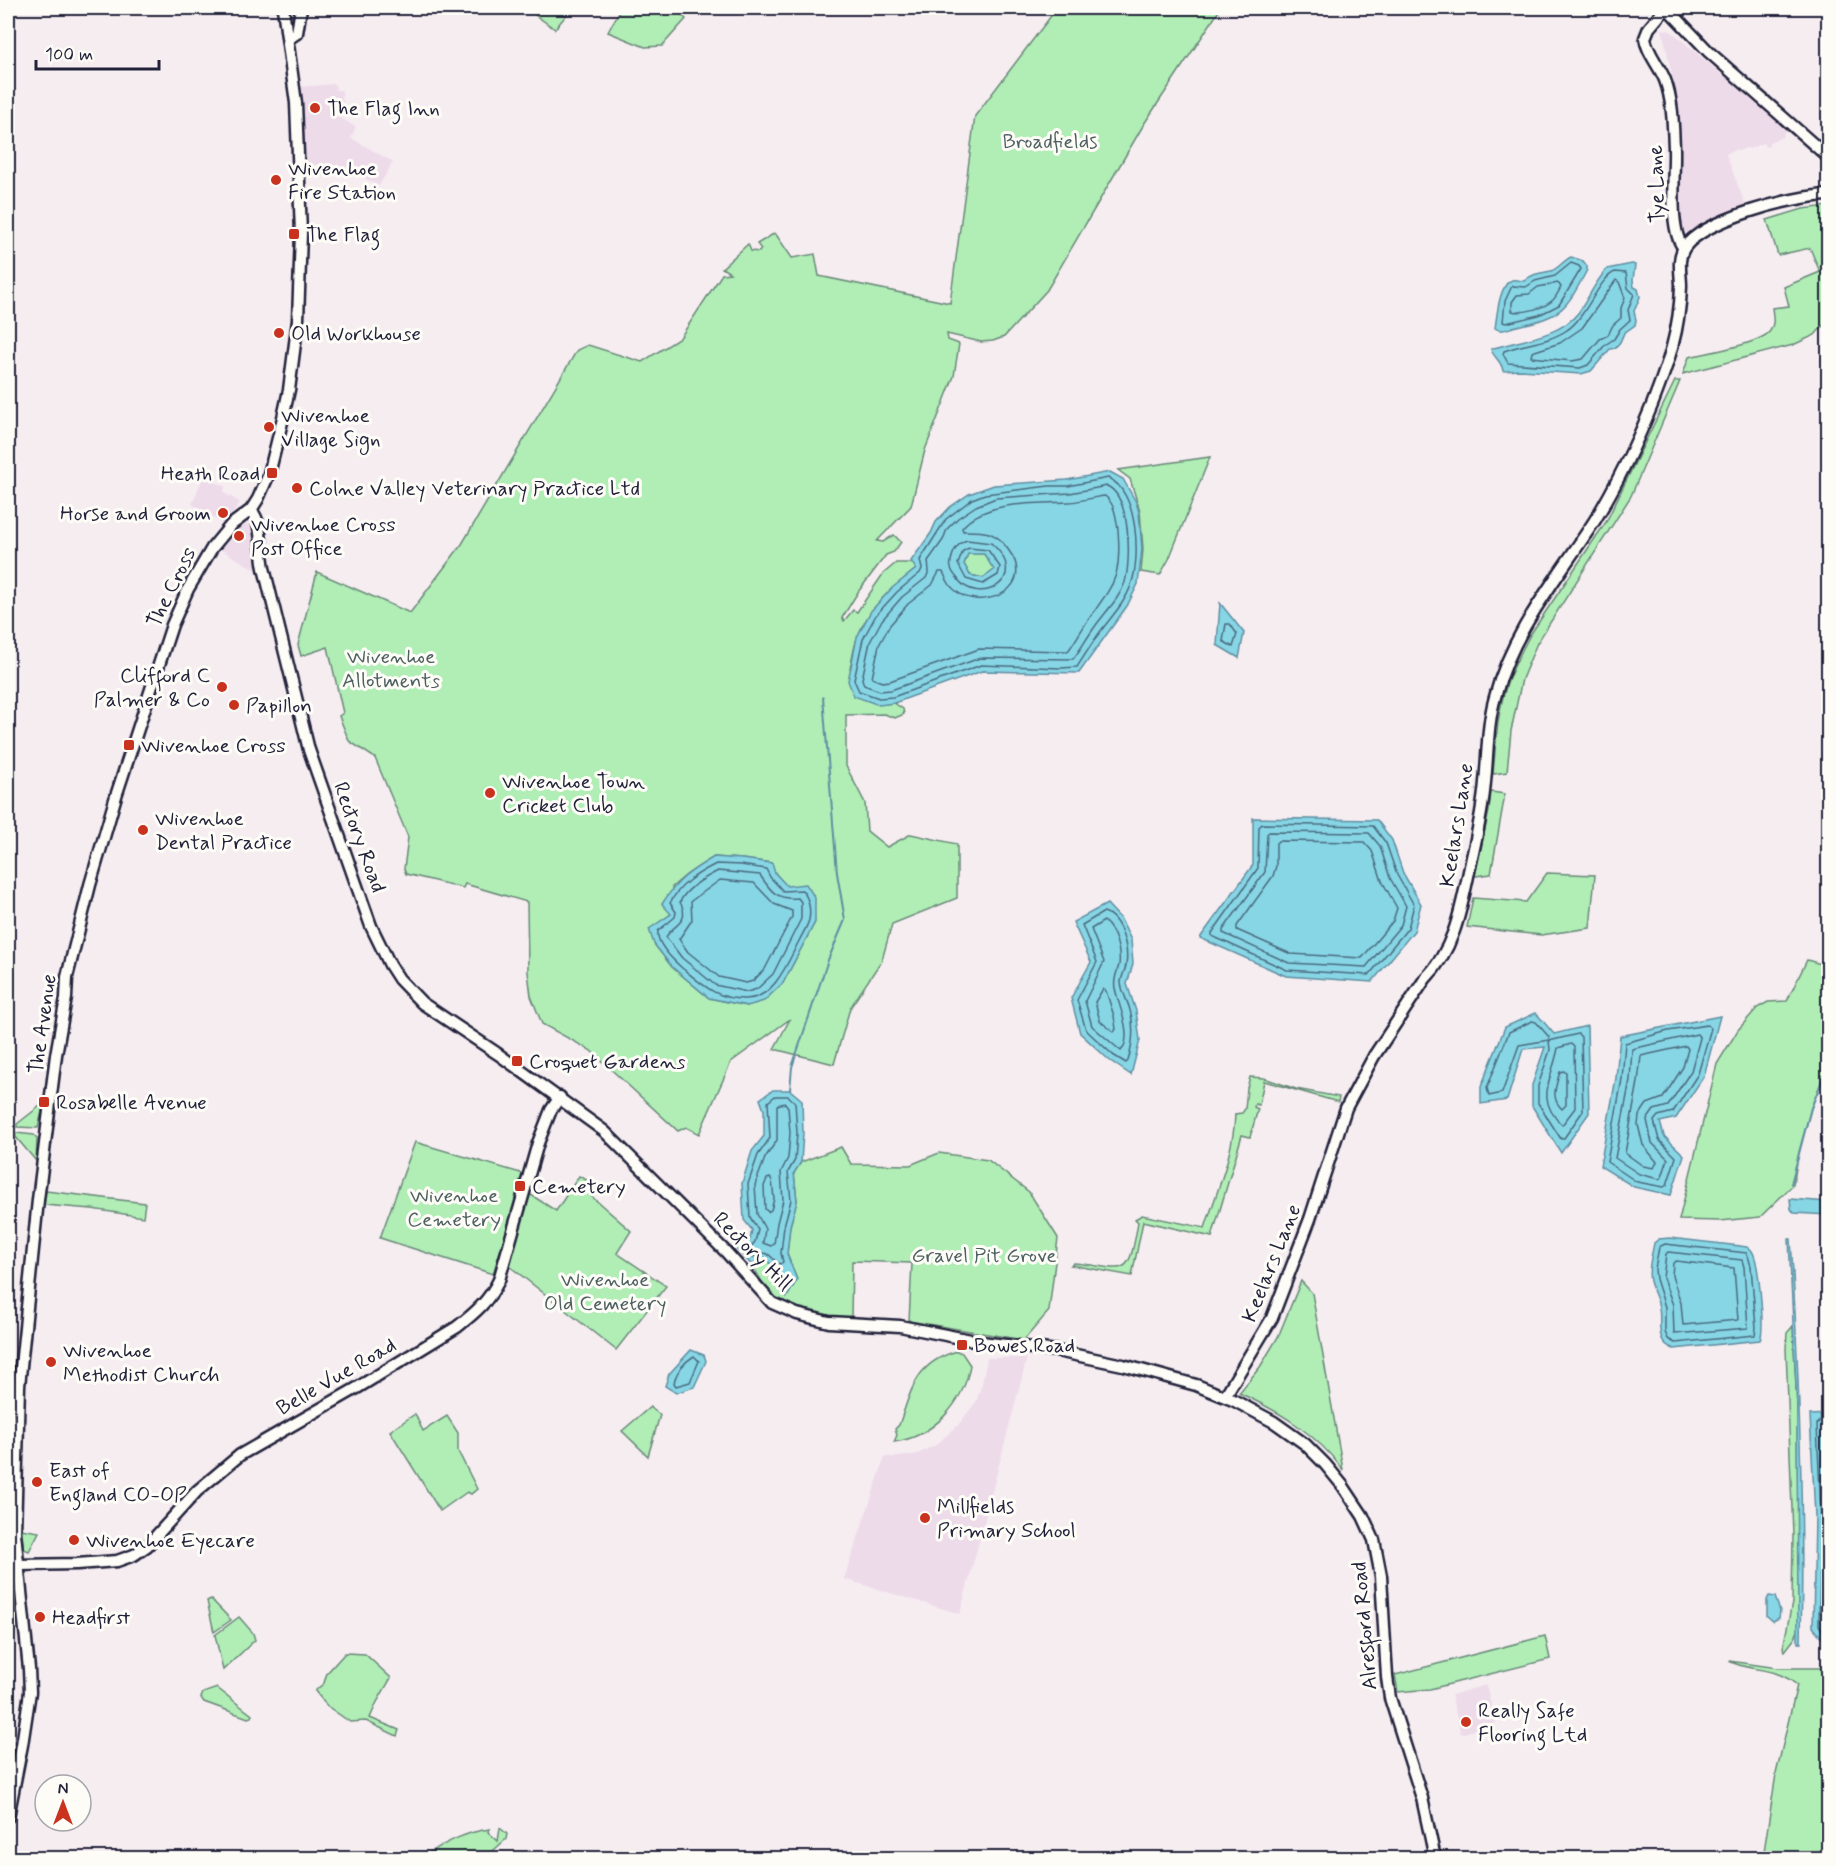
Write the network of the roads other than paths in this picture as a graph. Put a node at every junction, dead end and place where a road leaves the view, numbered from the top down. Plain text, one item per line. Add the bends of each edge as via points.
1 (284, 8) edge
2 (301, 8) edge
3 (1666, 8) edge
4 (288, 39) junction
5 (1828, 157) edge
6 (1828, 195) edge
7 (1684, 248) junction
8 (251, 510) junction
9 (147, 696) joint
10 (560, 1097) junction
11 (1035, 1347) joint
12 (1225, 1396) junction
13 (18, 1565) junction
14 (8, 1817) edge
15 (1434, 1858) edge

1 - 4 street
2 - 4 street via 297,33
3 - 5 street
3 - 7 street, Tye Lane via 1645,38 1670,97 1676,226
4 - 8 street via 298,145 301,281 282,422 267,480
6 - 7 street, Tye Lane via 1797,198 1741,215 1703,231
7 - 12 street, Keelars Lane via 1677,330 1650,408 1596,519 1526,622 1498,686 1489,732 1483,804 1455,928 1434,971 1374,1056 1346,1108 1314,1209 1272,1318
8 - 9 street, The Cross via 224,532 195,575
8 - 10 street, Rectory Road via 260,523 264,568 309,750 382,950 399,979 422,1003
9 - 13 street, The Avenue via 90,885 67,977 21,1360 14,1505
10 - 11 street, Rectory Hill via 632,1158 772,1303 829,1322 900,1326 981,1342
10 - 13 street, Belle Vue Road via 538,1143 499,1280 488,1300 470,1317 240,1455 197,1491 134,1555 117,1561
11 - 12 street, Alresford Road via 1123,1365
12 - 15 street, Alresford Road via 1274,1422 1311,1450 1343,1486 1370,1530 1382,1576 1390,1698 1422,1798
13 - 14 street, The Avenue via 30,1692

